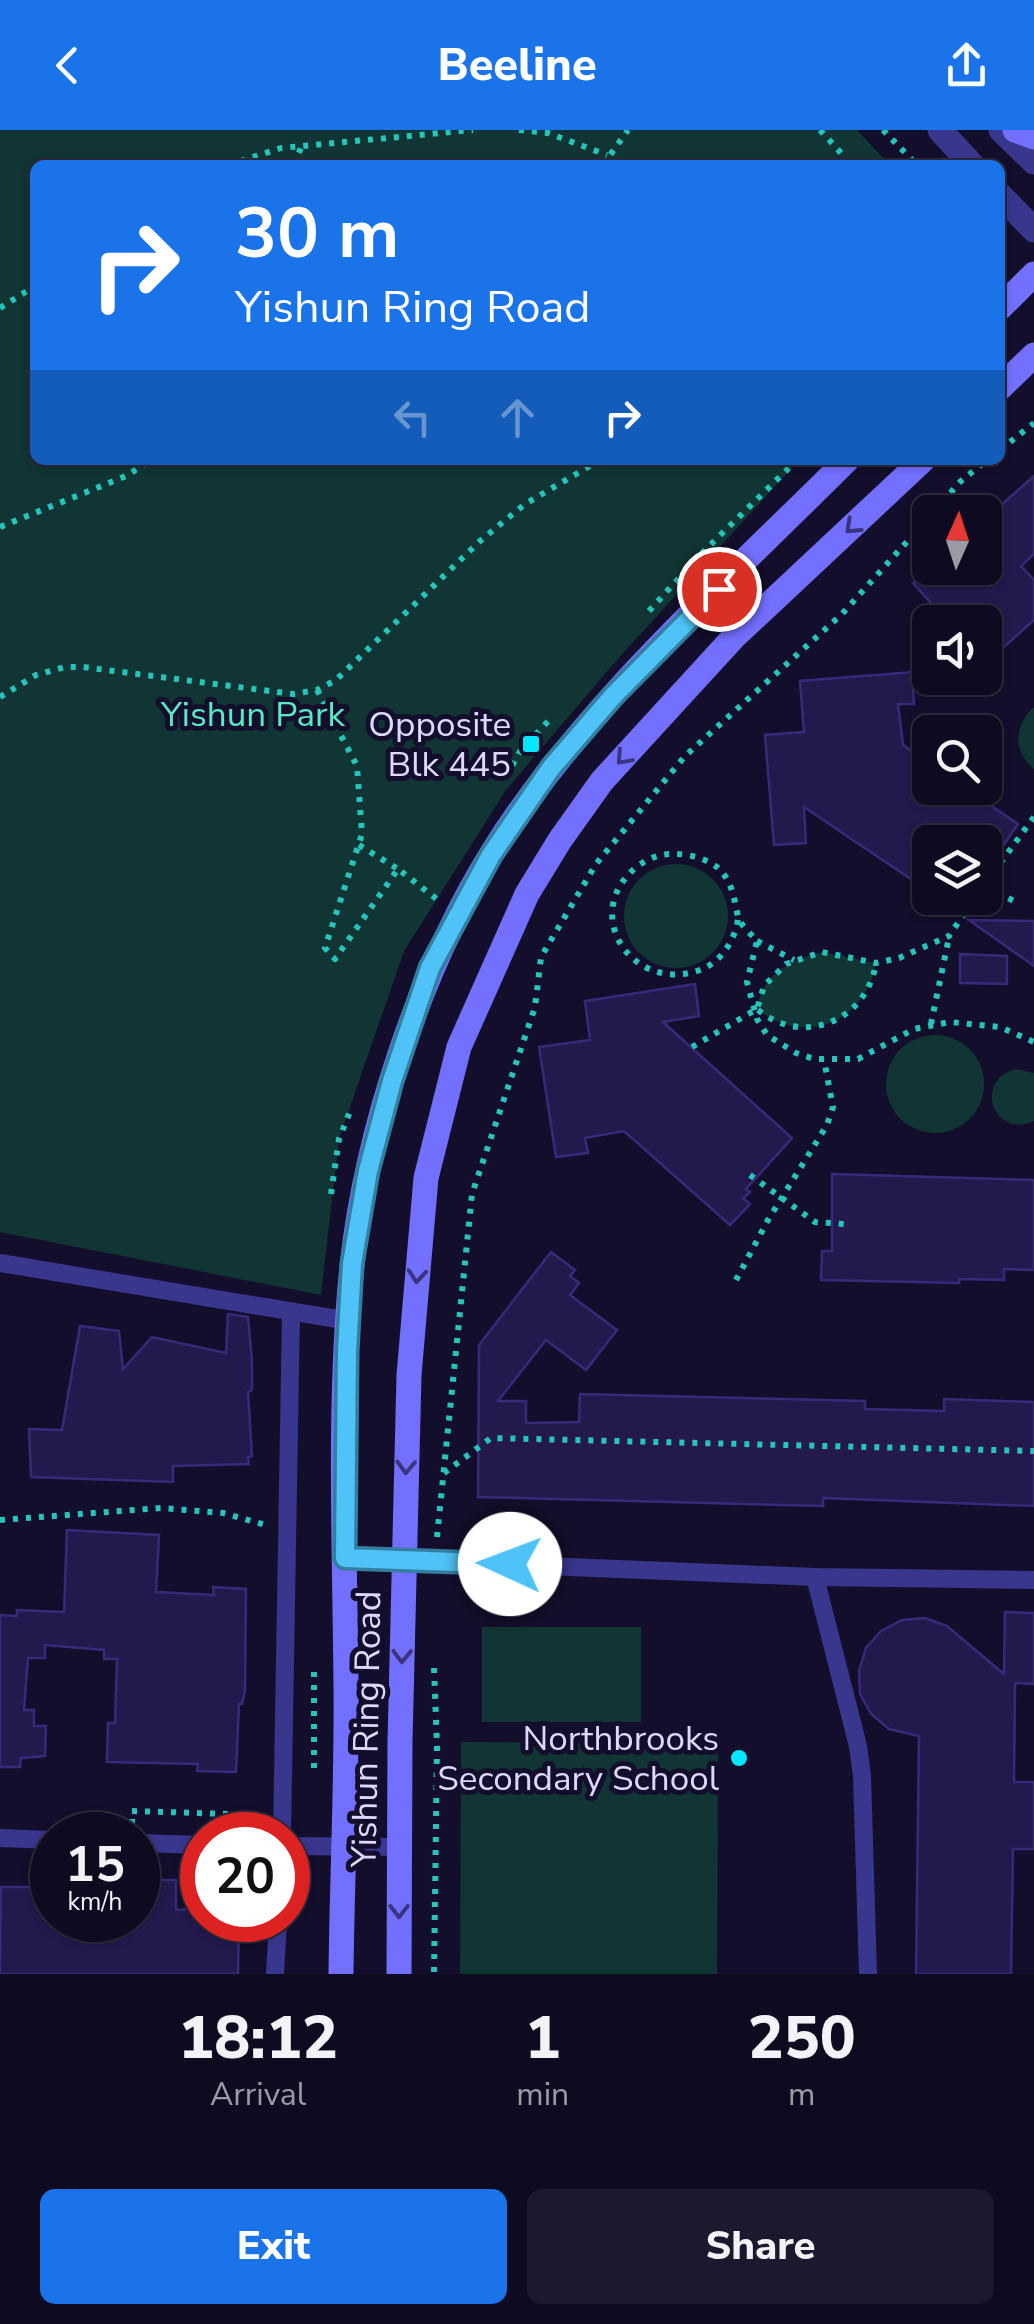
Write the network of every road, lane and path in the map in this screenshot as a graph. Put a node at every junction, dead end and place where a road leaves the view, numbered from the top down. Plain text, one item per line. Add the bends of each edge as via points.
1 (473, 130) edge
2 (519, 130) edge
3 (628, 130) edge
4 (820, 130) edge
5 (883, 130) edge
6 (940, 130) edge
7 (1000, 130) edge
8 (1015, 130) edge
9 (1034, 137) edge
10 (302, 145) junction
11 (607, 154) junction
12 (240, 160) edge
13 (296, 160) edge
14 (604, 160) edge
15 (845, 160) edge
16 (912, 160) edge
17 (967, 160) edge
18 (1034, 162) edge
19 (1005, 200) edge
20 (1034, 230) edge
21 (1034, 274) edge
22 (30, 289) edge
23 (1005, 303) edge
24 (0, 308) edge
25 (1034, 355) edge
26 (1016, 378) edge
27 (1034, 423) edge
28 (1005, 446) edge
29 (142, 465) edge
30 (591, 465) edge
31 (843, 465) edge
32 (918, 465) edge
33 (982, 465) edge
34 (949, 495) edge
35 (0, 527) edge
36 (912, 536) edge
37 (317, 690) junction
38 (0, 696) edge
39 (1034, 817) edge
40 (358, 844) junction
41 (1002, 861) edge
42 (398, 869) junction
43 (1002, 894) edge
44 (1014, 900) dead end
45 (460, 915) junction
46 (964, 915) edge
47 (738, 920) junction
48 (949, 936) junction
49 (757, 941) junction
50 (794, 960) junction
51 (876, 963) junction
52 (756, 1010) junction
53 (931, 1024) junction
54 (1034, 1042) edge
55 (692, 1047) dead end
56 (824, 1060) junction
57 (750, 1175) dead end
58 (780, 1200) junction
59 (844, 1224) dead end
60 (0, 1263) edge
61 (736, 1280) dead end
62 (291, 1312) junction
63 (349, 1321) junction
64 (1034, 1452) edge
65 (443, 1474) junction
66 (0, 1520) edge
67 (287, 1531) junction
68 (345, 1558) junction
69 (404, 1558) junction
70 (434, 1560) junction
71 (814, 1578) junction
72 (1034, 1580) edge
73 (433, 1652) dead end
74 (132, 1812) edge
75 (282, 1812) edge
76 (180, 1813) edge
77 (0, 1838) edge
78 (30, 1839) edge
79 (310, 1846) edge
80 (342, 1847) junction
81 (399, 1847) junction
82 (276, 1942) edge
83 (274, 1974) edge
84 (341, 1974) edge
85 (399, 1974) edge
86 (434, 1974) edge
87 (868, 1974) edge

1 - 10 path
2 - 11 path
3 - 11 path
4 - 15 path
5 - 16 path
6 - 17 street
7 - 18 street
8 - 9 main road
10 - 12 path
10 - 13 path
11 - 14 path
19 - 20 street
21 - 23 main road
22 - 24 path
25 - 26 main road
27 - 28 path
29 - 35 path
30 - 37 path via 480,540 336,680
31 - 45 main road, Yishun Ring Road via 613,696 551,768 491,855
32 -> 69 main road, Yishun Ring Road via 733,638 602,782 527,894 459,1048 426,1178 409,1375
33 - 34 path
36 - 65 path via 842,614 686,756 596,864 541,957 535,1006 472,1194
37 - 38 path via 293,694 66,667
37 - 40 path via 357,766
39 - 41 path
40 - 42 path
40 - 42 path via 325,948 335,959
42 - 45 path
43 - 44 path
45 - 63 main road, Yishun Ring Road via 430,968 392,1081 368,1171
46 - 48 path
47 - 47 path via 735,896 717,866 666,853 623,881 612,918 636,962 674,976 715,962
47 - 49 path
48 - 51 path
48 - 53 path
49 - 50 path
49 - 52 path via 746,982
50 - 51 path via 822,952
50 - 52 path via 764,986
51 - 52 path via 862,1000 826,1025 793,1028
52 - 55 path
52 - 56 path via 760,1028 778,1045
53 - 54 path via 1000,1027
53 - 56 path via 858,1059
56 - 58 path via 833,1106 828,1125
57 - 58 path
58 - 59 path via 815,1222
58 - 61 path
60 - 62 lane
62 - 63 lane
62 - 67 lane
63 - 68 main road, Yishun Ring Road
64 - 65 path via 491,1438
65 - 70 path
66 - 67 path via 162,1508 223,1513
67 - 75 lane
68 - 69 lane
68 - 80 main road, Yishun Ring Road
69 - 70 lane
69 -> 81 main road, Yishun Ring Road
70 - 71 lane
71 - 72 lane
71 - 87 lane via 858,1746
73 - 86 path
74 - 76 path
77 - 78 lane
79 - 80 lane
80 - 81 lane
80 - 84 main road, Yishun Ring Road
81 -> 85 main road, Yishun Ring Road
82 - 83 lane

